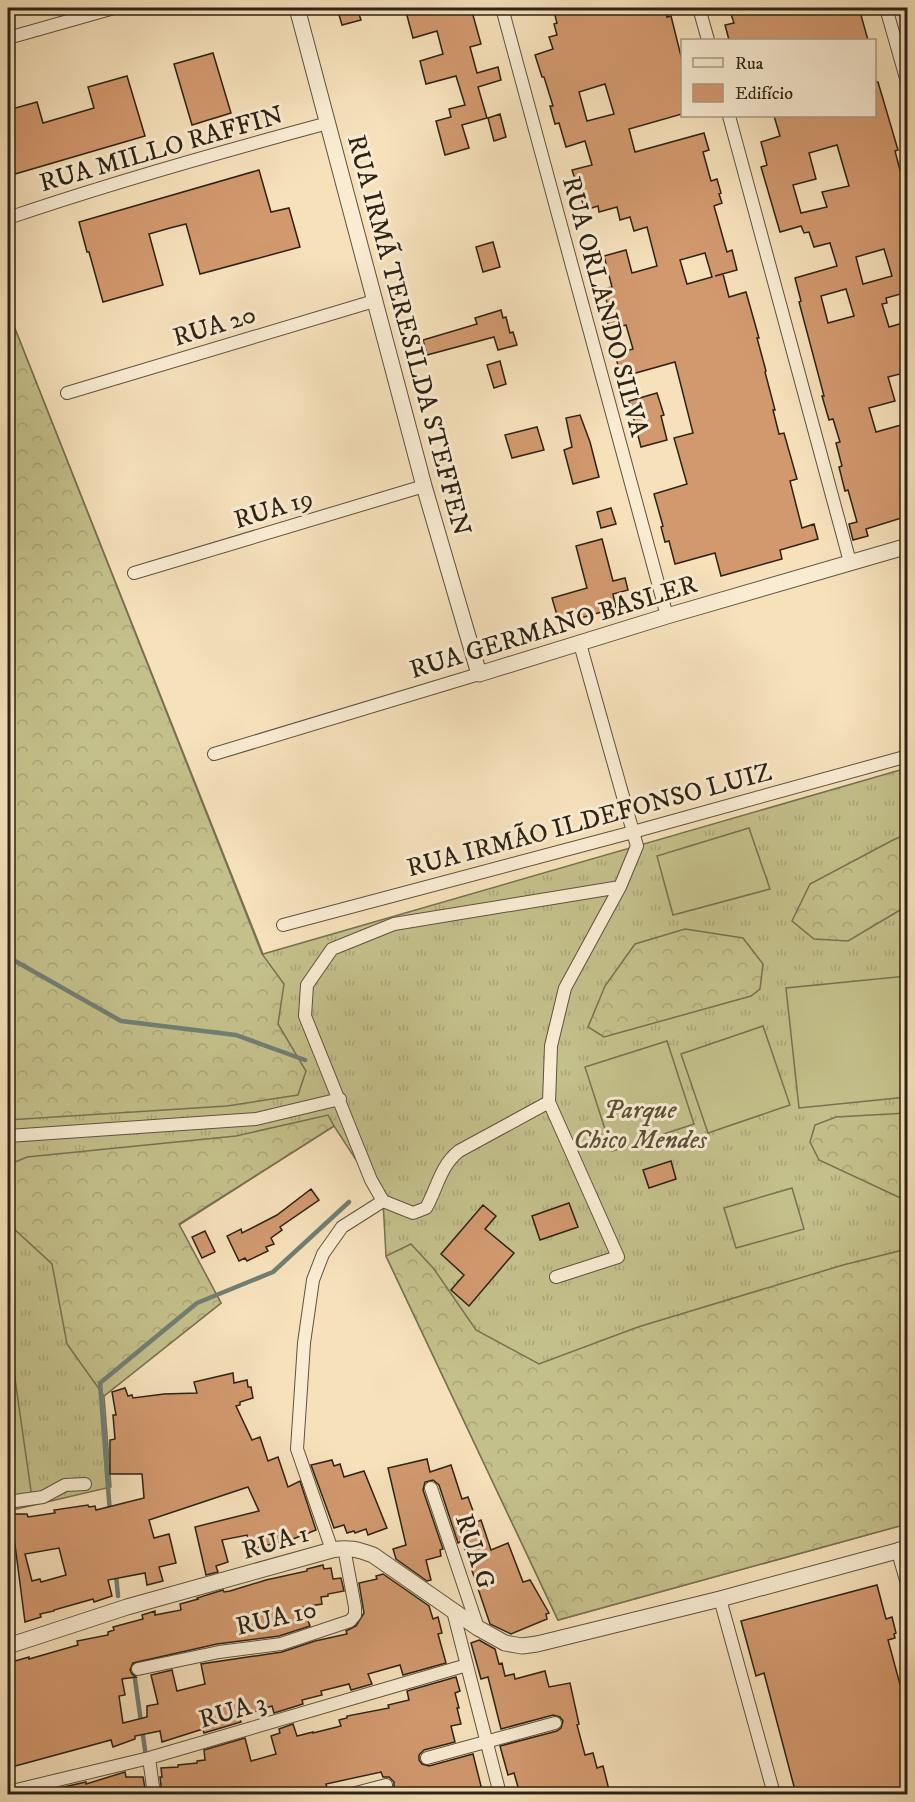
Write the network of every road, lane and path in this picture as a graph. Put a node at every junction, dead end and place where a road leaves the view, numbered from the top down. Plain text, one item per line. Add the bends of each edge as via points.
1 (114, 8) edge
2 (297, 8) edge
3 (502, 8) edge
4 (699, 8) edge
5 (886, 8) edge
6 (8, 38) edge
7 (708, 39) edge
8 (908, 85) edge
9 (729, 117) edge
10 (328, 123) junction
11 (8, 218) edge
12 (374, 301) junction
13 (68, 393) dead end
14 (424, 486) junction
15 (908, 546) edge
16 (850, 562) junction
17 (134, 573) dead end
18 (667, 616) junction
19 (580, 644) junction
20 (479, 674) junction
21 (214, 754) dead end
22 (908, 756) edge
23 (633, 832) junction
24 (620, 886) junction
25 (283, 925) dead end
26 (340, 1099) junction
27 (549, 1102) junction
28 (8, 1136) edge
29 (383, 1201) junction
30 (556, 1277) dead end
31 (85, 1484) dead end
32 (431, 1488) dead end
33 (8, 1502) edge
34 (338, 1549) junction
35 (903, 1549) edge
36 (908, 1582) edge
37 (720, 1599) junction
38 (453, 1611) junction
39 (478, 1628) junction
40 (8, 1646) edge
41 (467, 1665) junction
42 (138, 1669) dead end
43 (555, 1724) dead end
44 (486, 1742) junction
45 (149, 1758) junction
46 (427, 1758) dead end
47 (386, 1785) dead end
48 (8, 1792) edge
49 (154, 1794) edge
50 (352, 1794) edge
51 (500, 1794) edge
52 (774, 1794) edge

1 - 6 street
2 - 10 street, RUA IRMÃ TERESILDA STEFFEN
3 - 18 street, RUA ORLANDO SILVA
4 - 7 street
5 - 8 street
9 - 16 street
10 - 11 street, RUA MILLO RAFFIN via 171,166
10 - 12 street, RUA IRMÃ TERESILDA STEFFEN
12 - 13 street, RUA 20
12 - 14 street, RUA IRMÃ TERESILDA STEFFEN
14 - 17 street, RUA 19
14 - 20 street, RUA IRMÃ TERESILDA STEFFEN
15 - 16 street, RUA GERMANO BASLER
16 - 18 street, RUA GERMANO BASLER
18 - 19 street, RUA GERMANO BASLER
19 - 20 street, RUA GERMANO BASLER
19 - 23 street
20 - 21 street, RUA GERMANO BASLER
22 - 23 street, RUA IRMÃO ILDEFONSO LUIZ
23 - 24 street via 636,846
23 - 25 street, RUA IRMÃO ILDEFONSO LUIZ
24 - 26 street via 394,924 332,949 307,985 305,1016
24 - 27 street via 565,988 551,1046
26 - 28 street via 256,1119
26 - 29 street
27 - 29 street via 459,1151 442,1173 426,1208 412,1213
27 - 30 street via 618,1257
29 - 34 street via 342,1227 322,1254 313,1280 304,1343 297,1449
31 - 33 street via 65,1485 43,1497
32 - 39 street, RUA G
34 - 38 street, RUA 1 via 358,1549 373,1555
34 - 40 street, RUA 1 via 127,1607
34 - 42 street, RUA 10 via 355,1607 350,1621 281,1644
35 - 36 street
35 - 37 street, RUA 1
37 - 39 street, RUA 1 via 522,1646 505,1643
37 - 52 street
38 - 39 street, RUA 1
38 - 41 street
41 - 44 street
41 - 45 street, RUA 3
43 - 44 street
44 - 46 street
44 - 51 street
45 - 48 street, RUA 3
45 - 49 street
47 - 50 street

